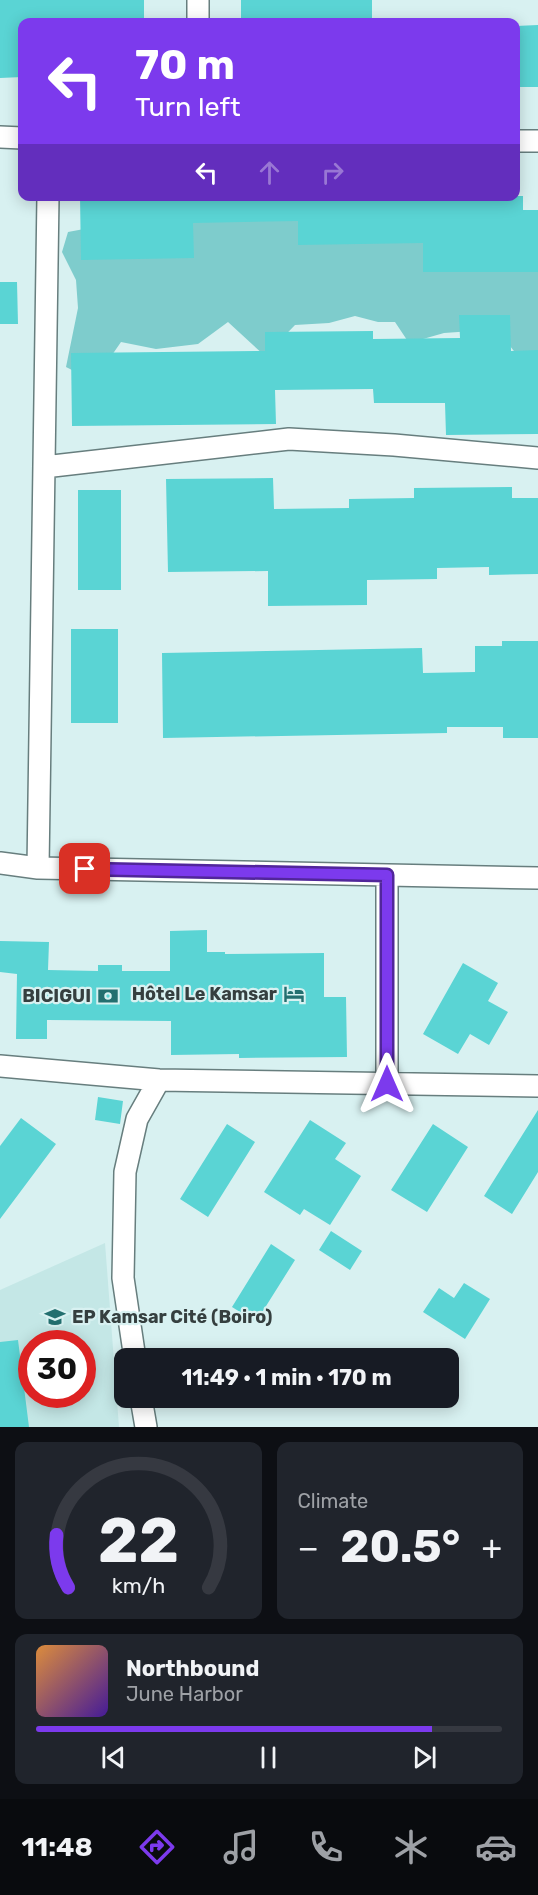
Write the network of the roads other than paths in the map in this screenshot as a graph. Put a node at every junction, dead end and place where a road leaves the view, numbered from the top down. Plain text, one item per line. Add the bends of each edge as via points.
1 (198, 0) edge
2 (198, 18) edge
3 (0, 137) edge
4 (18, 138) edge
5 (520, 141) edge
6 (538, 141) edge
7 (48, 201) edge
8 (538, 458) edge
9 (44, 467) junction
10 (0, 863) edge
11 (38, 868) junction
12 (387, 875) junction
13 (538, 878) edge
14 (0, 1066) edge
15 (159, 1080) junction
16 (387, 1084) junction
17 (538, 1086) edge
18 (133, 1348) edge
19 (143, 1408) edge
20 (146, 1427) edge

1 - 2 street
3 - 4 street
5 - 6 street
7 - 9 street
8 - 9 street via 289,439
9 - 11 street
10 - 11 street
11 - 12 street
12 - 13 street
12 - 16 street
14 - 15 street
15 - 16 street
15 - 18 street via 136,1119 125,1172 123,1278
16 - 17 street
19 - 20 street

